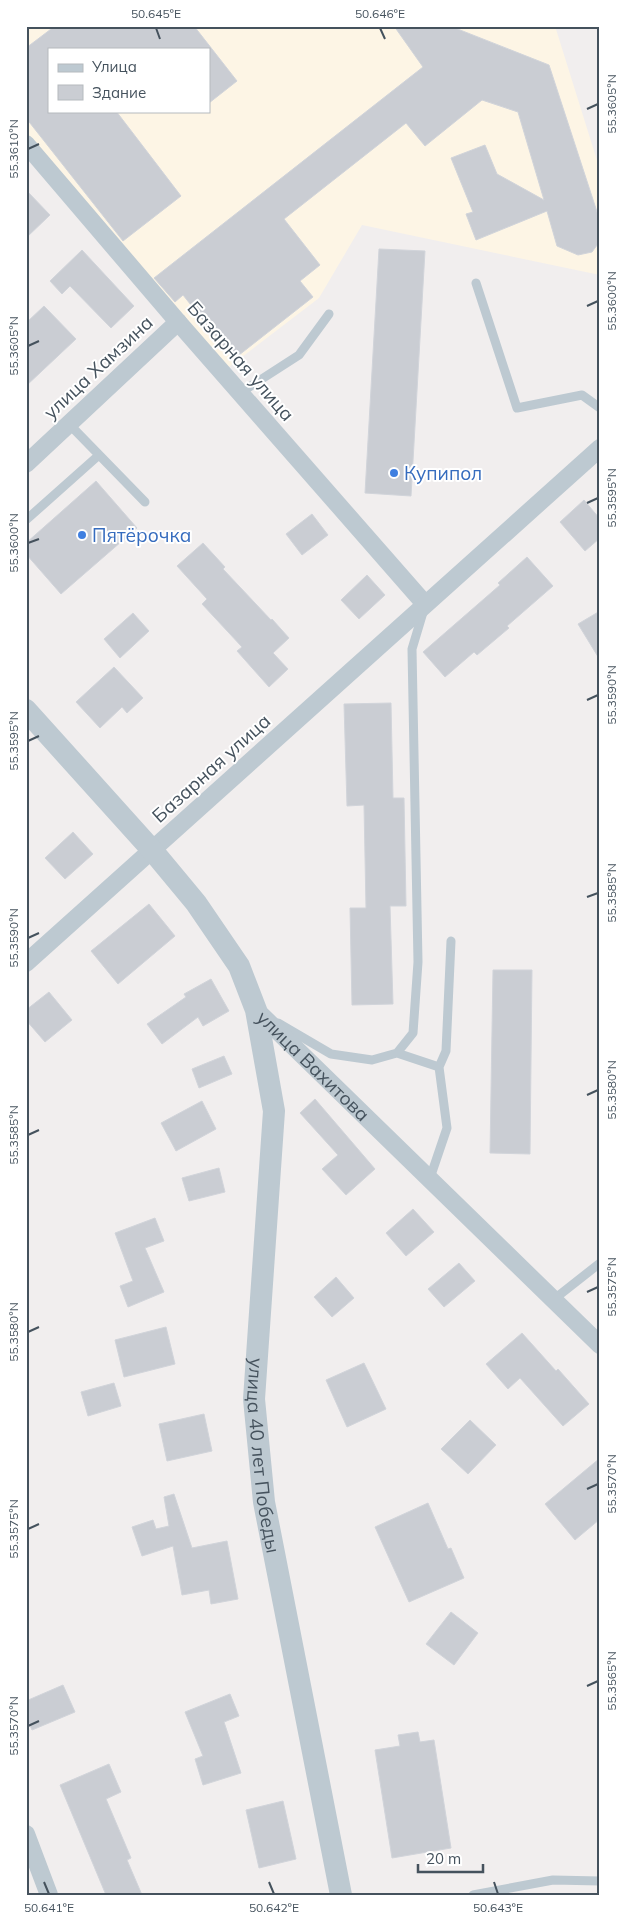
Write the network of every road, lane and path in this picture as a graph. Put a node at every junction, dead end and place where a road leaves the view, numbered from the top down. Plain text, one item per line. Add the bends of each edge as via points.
1 (26, 144) edge
2 (476, 283) dead end
3 (330, 314) dead end
4 (178, 322) junction
5 (240, 393) junction
6 (600, 408) edge
7 (69, 424) junction
8 (600, 448) edge
9 (99, 455) junction
10 (26, 464) edge
11 (145, 502) dead end
12 (26, 520) edge
13 (425, 604) junction
14 (26, 710) edge
15 (152, 850) junction
16 (451, 941) dead end
17 (26, 964) edge
18 (256, 1010) junction
19 (397, 1053) junction
20 (439, 1067) junction
21 (430, 1181) junction
22 (600, 1263) edge
23 (553, 1300) junction
24 (600, 1346) edge
25 (26, 1834) edge
26 (600, 1881) edge
27 (49, 1895) edge
28 (341, 1895) edge
29 (473, 1895) edge

1 - 4 street, Базарная улица
2 - 6 lane via 518,408 582,395
3 - 5 lane via 299,355
4 - 5 street, Базарная улица
4 - 7 street, улица Хамзина
5 - 13 street, Базарная улица
7 - 9 lane
7 - 10 street, улица Хамзина
8 - 13 street, Базарная улица
9 - 11 lane
9 - 12 lane
13 - 15 street, Базарная улица
13 - 19 lane via 412,649 416,1001 413,1032
14 - 15 street, улица Вахитова
15 - 17 street, Базарная улица
15 - 18 street, улица Вахитова via 196,902 239,966
16 - 20 lane via 446,1051
18 - 19 lane via 331,1054 372,1060
18 - 21 street, улица Вахитова
18 - 28 street, улица 40 лет Победы via 274,1111 254,1399 264,1502
19 - 20 lane
20 - 21 lane via 447,1128
21 - 23 street, улица Вахитова
22 - 23 lane
23 - 24 street, улица Вахитова
25 - 27 street
26 - 29 lane via 553,1880

